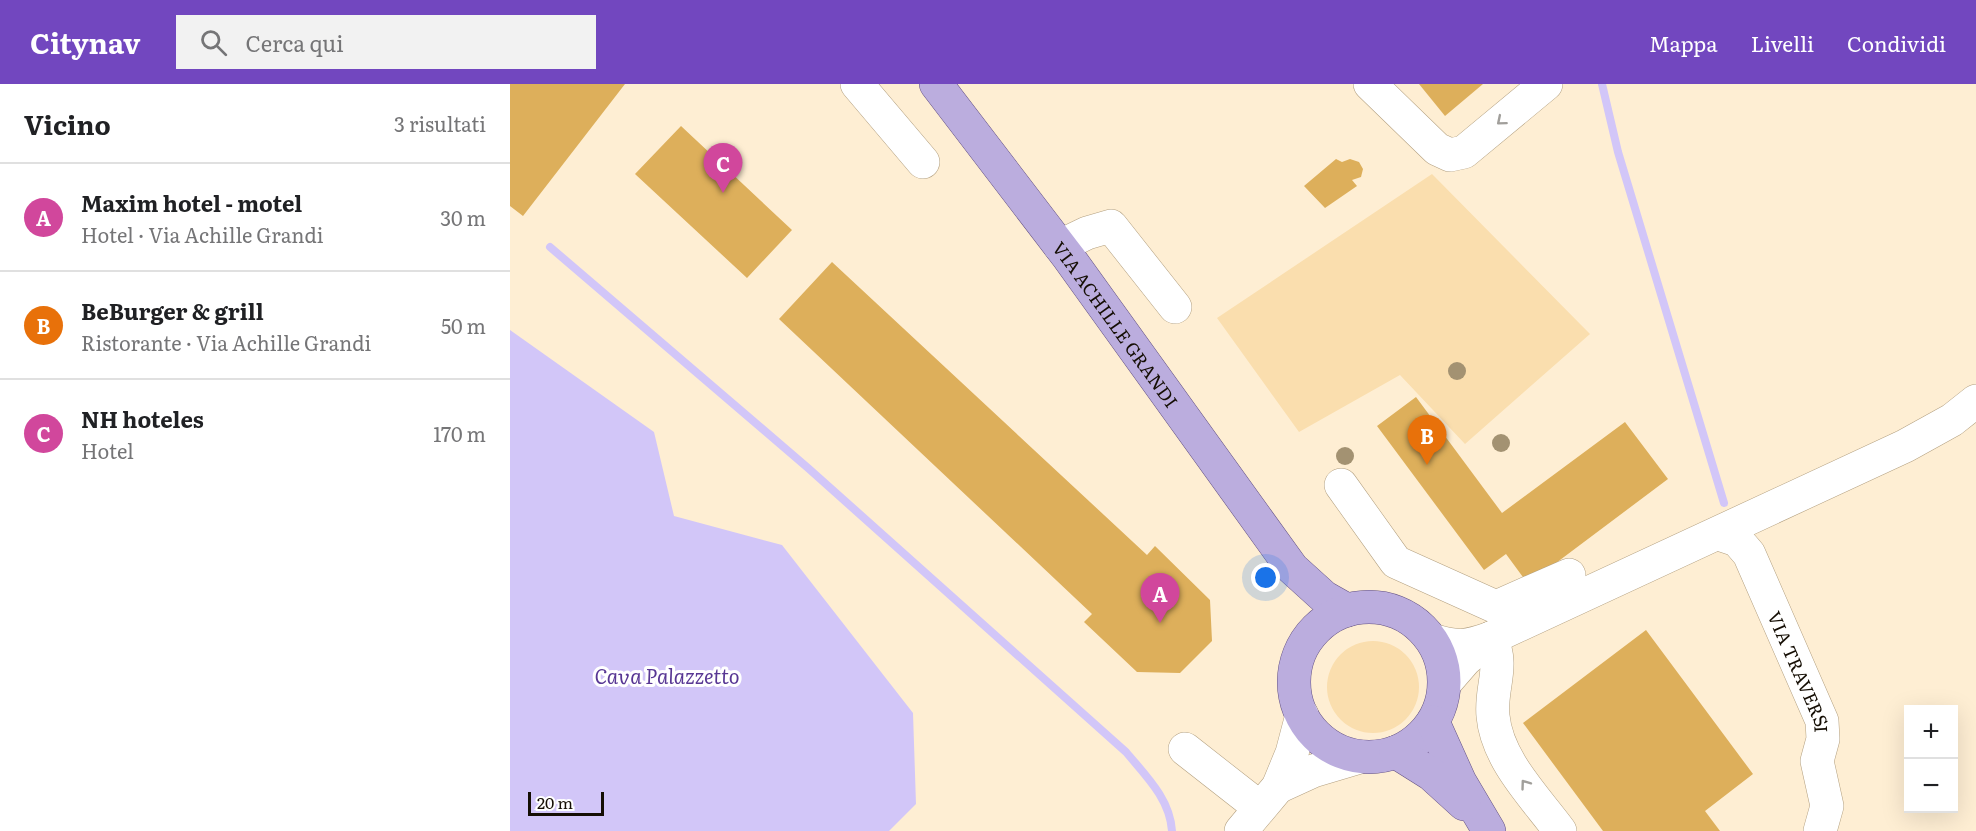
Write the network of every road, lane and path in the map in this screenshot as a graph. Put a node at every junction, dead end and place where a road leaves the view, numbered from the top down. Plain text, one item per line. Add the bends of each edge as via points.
1 (857, 84) edge
2 (936, 84) edge
3 (1370, 84) edge
4 (1546, 84) edge
5 (923, 162) dead end
6 (1060, 246) junction
7 (1175, 307) dead end
8 (1976, 401) edge
9 (1341, 485) dead end
10 (1719, 534) junction
11 (1292, 568) junction
12 (1569, 574) dead end
13 (1347, 610) junction
14 (1312, 634) junction
15 (1491, 638) junction
16 (1432, 640) junction
17 (1445, 682) junction
18 (1302, 715) junction
19 (1433, 722) junction
20 (1185, 749) dead end
21 (1396, 752) junction
22 (1360, 757) junction
23 (1259, 808) edge
24 (1485, 825) edge
25 (1560, 831) edge
26 (1820, 831) edge

1 - 5 street
2 - 6 main road, VIA ACHILLE GRANDI
4 -> 3 street via 1464,152 1450,155 1437,149
6 - 7 street via 1111,226
6 - 11 main road, VIA ACHILLE GRANDI
8 - 10 street via 1952,420 1905,446
9 - 12 street via 1396,562 1496,607
10 - 15 street
10 - 26 street, VIA TRAVERSI via 1737,540 1749,554 1822,721 1823,739 1817,761 1827,806
11 - 13 main road, VIA ACHILLE GRANDI via 1324,597
11 - 14 main road, VIA ACHILLE GRANDI
13 - 14 main road
13 - 16 main road via 1393,610 1415,622
14 - 18 main road via 1300,652 1295,673 1295,694
15 - 16 street via 1467,646
15 - 17 street
25 -> 15 street via 1497,739 1492,714 1499,663
16 - 17 main road
17 - 19 main road
18 - 22 main road via 1324,742 1338,752
18 - 23 street via 1292,753
19 - 21 main road via 1417,740
19 - 24 main road
20 - 23 street
21 - 22 main road
21 - 24 main road via 1431,774
22 - 23 street via 1312,771

